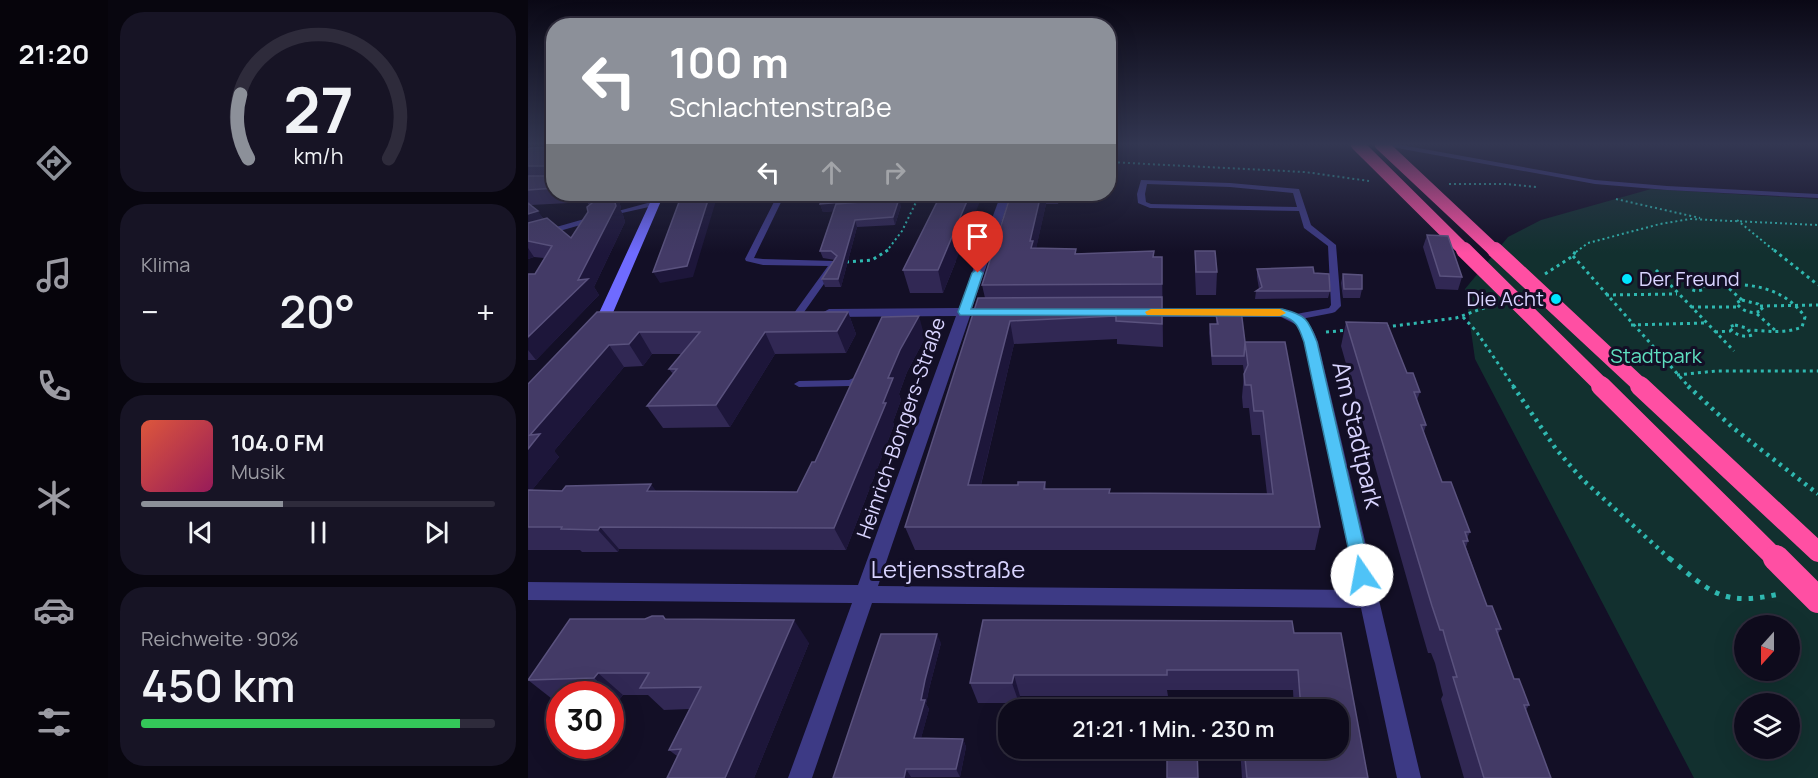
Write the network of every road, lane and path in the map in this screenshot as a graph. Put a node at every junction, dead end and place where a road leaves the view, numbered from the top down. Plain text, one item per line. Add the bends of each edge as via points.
1 (1363, 180) edge
2 (1394, 180) edge
3 (1420, 180) edge
4 (1586, 180) edge
5 (1375, 182) dead end
6 (1440, 184) dead end
7 (1546, 188) dead end
8 (1818, 196) edge
9 (1609, 198) dead end
10 (649, 201) edge
11 (656, 201) edge
12 (778, 201) edge
13 (917, 201) edge
14 (1004, 201) edge
15 (1302, 209) junction
16 (622, 211) dead end
17 (595, 218) edge
18 (1700, 218) junction
19 (1737, 220) junction
20 (1818, 225) edge
21 (528, 238) edge
22 (1573, 256) junction
23 (834, 264) junction
24 (1656, 270) dead end
25 (1543, 276) dead end
26 (1723, 283) junction
27 (1703, 285) junction
28 (1818, 285) edge
29 (1671, 286) junction
30 (1685, 286) junction
31 (1677, 294) junction
32 (1605, 295) junction
33 (1742, 300) junction
34 (1497, 303) dead end
35 (1818, 305) edge
36 (1760, 306) junction
37 (1797, 306) junction
38 (1690, 307) junction
39 (1738, 307) junction
40 (964, 312) junction
41 (1011, 312) edge
42 (1129, 312) edge
43 (793, 313) joint
44 (1757, 313) junction
45 (1296, 316) junction
46 (1463, 317) junction
47 (1705, 323) junction
48 (1631, 325) junction
49 (1375, 328) edge
50 (1355, 330) edge
51 (1750, 330) junction
52 (1731, 331) junction
53 (1776, 331) junction
54 (1308, 332) junction
55 (1715, 332) junction
56 (582, 338) edge
57 (1734, 351) dead end
58 (867, 368) edge
59 (1818, 370) edge
60 (1676, 375) junction
61 (799, 384) dead end
62 (1818, 494) edge
63 (1818, 552) edge
64 (528, 591) edge
65 (1788, 592) dead end
66 (865, 595) junction
67 (1368, 599) junction
68 (1818, 600) edge
69 (800, 778) edge
70 (1409, 778) edge

1 - 5 path
2 - 68 highway, bridge
3 - 63 highway, bridge
4 - 8 lane
6 - 7 path
9 - 18 path
10 - 16 lane
11 - 56 street via 610,315
12 - 23 lane via 749,259
13 - 23 path via 909,220 885,253 874,259
14 - 40 street, Heinrich-Bongers-Straße
15 - 15 lane via 1296,191 1144,182 1141,194 1142,203 1166,207
15 - 45 lane via 1307,226 1332,245 1336,306
17 - 21 lane
18 - 19 path
18 - 22 path via 1598,239 1582,245
19 - 20 path
19 - 28 path
22 - 25 path
22 - 32 path
23 - 43 lane
24 - 29 path
26 - 27 path
26 - 33 path
26 - 37 path via 1757,287
27 - 30 path via 1688,281
27 - 30 path via 1700,291
29 - 30 path
29 - 31 path
31 - 32 path
31 - 38 path
32 - 48 path
33 - 36 path
33 - 39 path via 1737,301
34 - 46 path
35 - 37 path
36 - 37 path
36 - 44 path via 1763,310
37 - 53 path via 1805,317 1802,327 1786,333
38 - 39 path
38 - 47 path
39 - 44 path
40 - 41 street
40 - 43 street via 888,318
40 - 66 street, Heinrich-Bongers-Straße
42 - 45 street
44 - 53 path
45 - 54 street, Am Stadtpark
46 - 49 path
46 - 65 path via 1485,343 1556,449 1652,545 1710,591 1725,598 1757,599
47 - 48 path
47 - 55 path
48 - 60 path
50 - 54 path
51 - 52 path via 1736,325 1730,327
51 - 52 path via 1753,333 1748,337
51 - 53 path
52 - 55 path
54 - 67 street, Am Stadtpark
55 - 57 path
58 - 61 lane via 863,379 851,383
59 - 60 path
60 - 62 path via 1732,427
64 - 66 street, Letjensstraße
66 - 67 street, Letjensstraße
66 - 69 street, Heinrich-Bongers-Straße
67 - 70 street, Am Stadtpark

